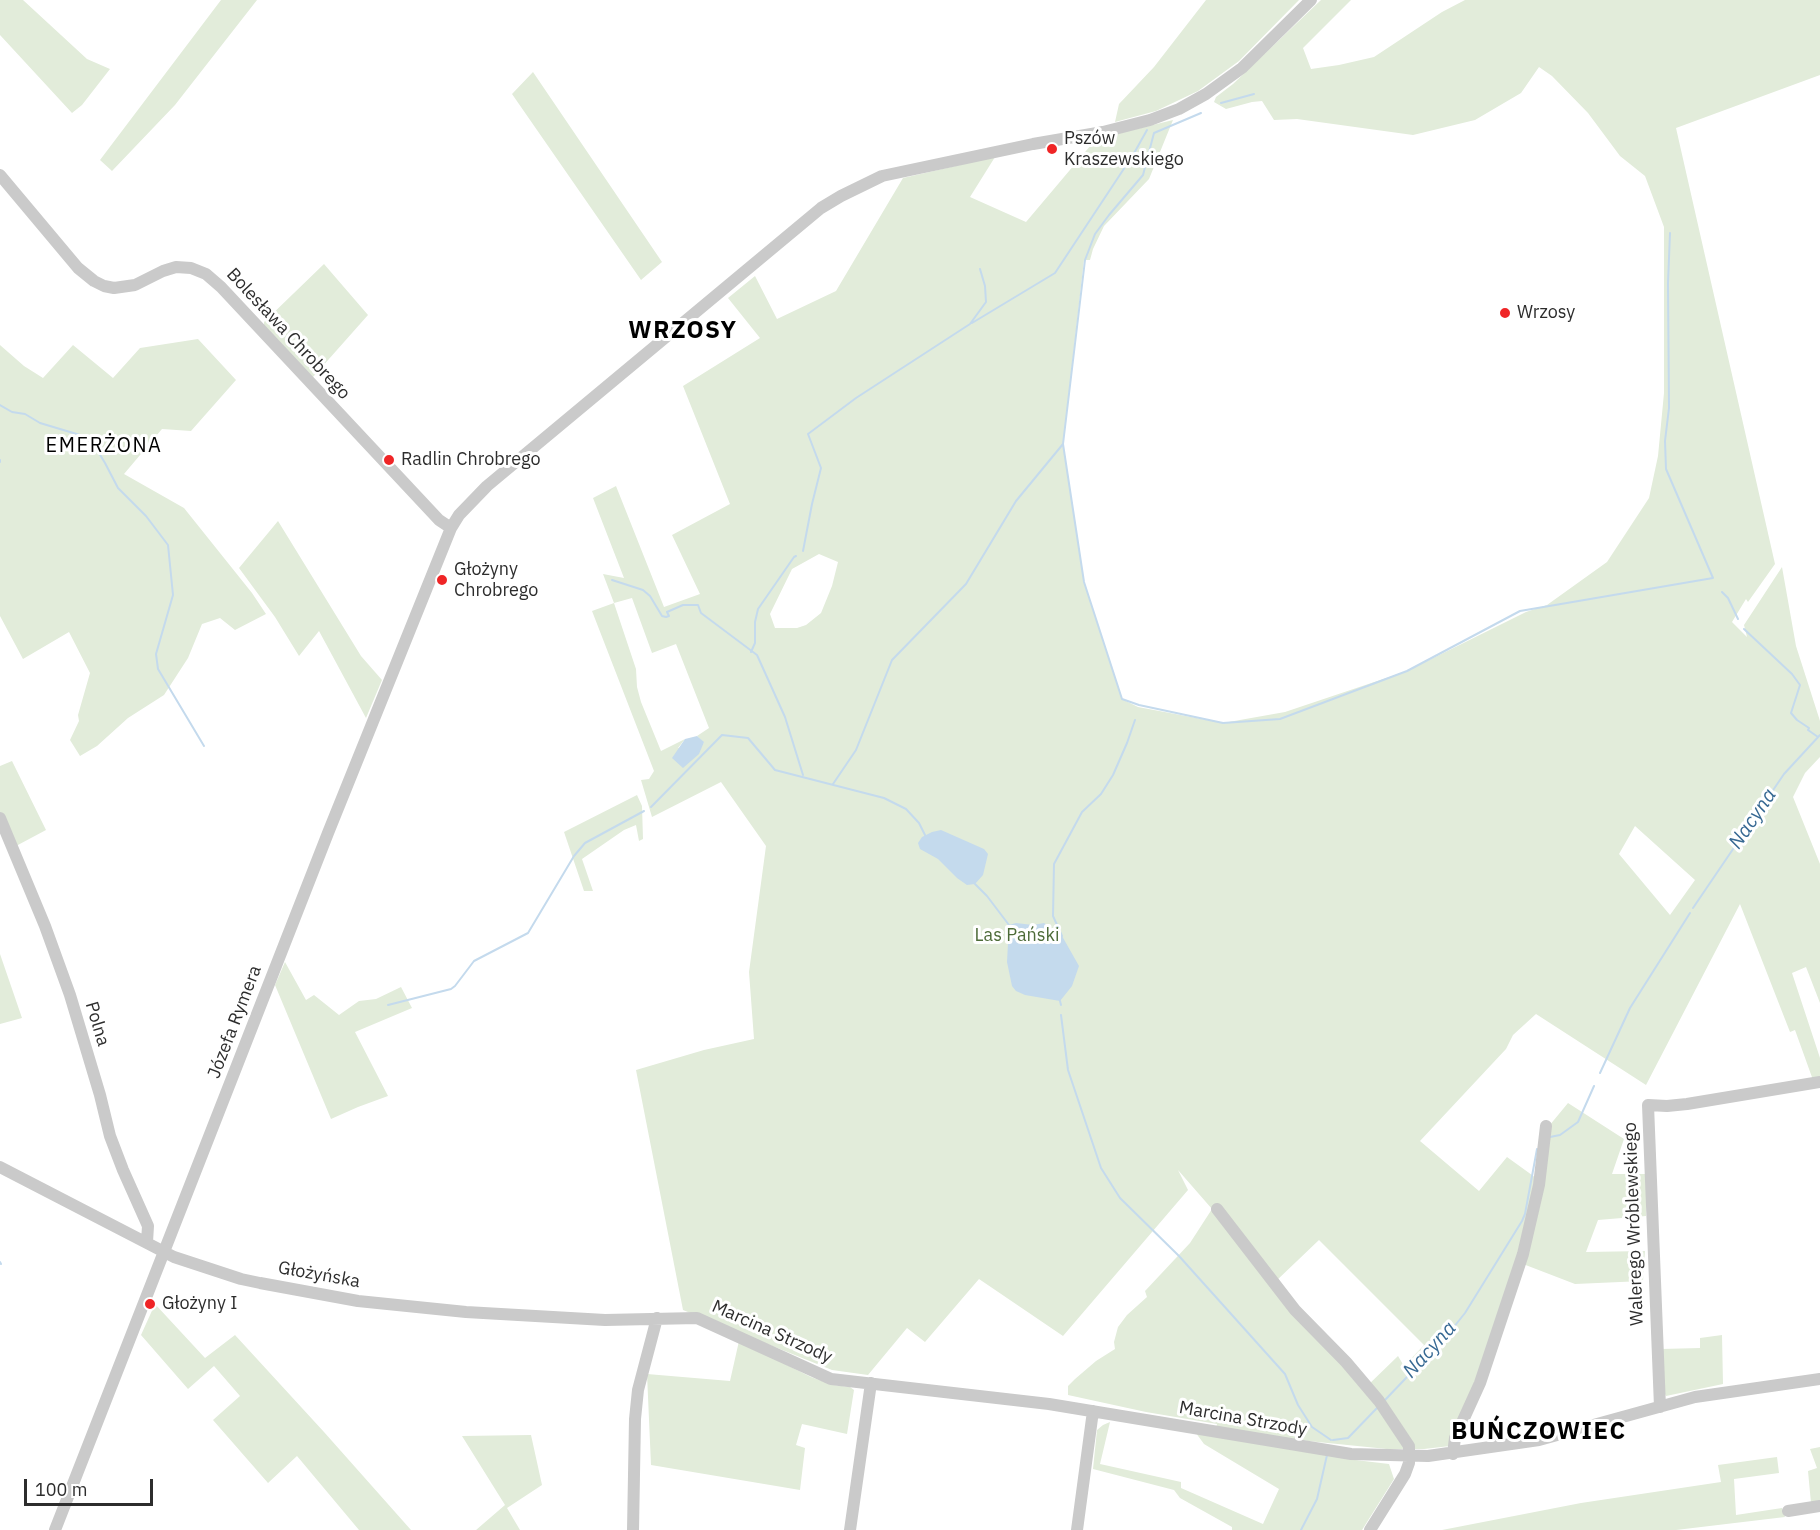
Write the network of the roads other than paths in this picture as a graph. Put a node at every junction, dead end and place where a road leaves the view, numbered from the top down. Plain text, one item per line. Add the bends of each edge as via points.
1 (1311, 0) edge
2 (0, 175) edge
3 (451, 528) junction
4 (0, 819) edge
5 (1820, 1082) edge
6 (1545, 1126) dead end
7 (0, 1167) edge
8 (1217, 1209) dead end
9 (147, 1242) junction
10 (164, 1252) junction
11 (662, 1318) junction
12 (1820, 1378) edge
13 (871, 1383) junction
14 (1660, 1407) junction
15 (1093, 1411) junction
16 (1453, 1454) junction
17 (1409, 1457) junction
18 (1820, 1506) edge
19 (1788, 1511) dead end
20 (55, 1530) edge
21 (633, 1530) edge
22 (850, 1530) edge
23 (1077, 1530) edge
24 (1370, 1530) edge

1 - 3 street, Józefa Rymera via 1242,68 1179,109 1103,132 882,176 821,208 487,486
2 - 3 street, Bolesława Chrobrego via 94,282 114,288 135,285 176,267 206,274 439,520
3 - 10 street, Józefa Rymera
4 - 9 street, Polna via 66,984 110,1136 148,1226
5 - 14 street, Walerego Wróblewskiego via 1688,1104 1648,1104
6 - 16 street via 1539,1185 1523,1254 1480,1383 1455,1438
7 - 9 street, Głożyńska
8 - 17 street via 1295,1310 1381,1403 1409,1446
9 - 10 street, Głożyńska
10 - 11 street, Głożyńska via 242,1279 357,1301 579,1319
10 - 20 street, Józefa Rymera
11 - 13 street, Marcina Strzody via 697,1318 831,1379
11 - 21 street via 638,1390
12 - 14 street, Marcina Strzody via 1695,1396
13 - 15 street, Marcina Strzody
13 - 22 street
14 - 16 street, Marcina Strzody via 1539,1440
15 - 17 street, Marcina Strzody via 1320,1450
15 - 23 street
16 - 17 street, Marcina Strzody
17 - 24 street via 1405,1474
18 - 19 street

